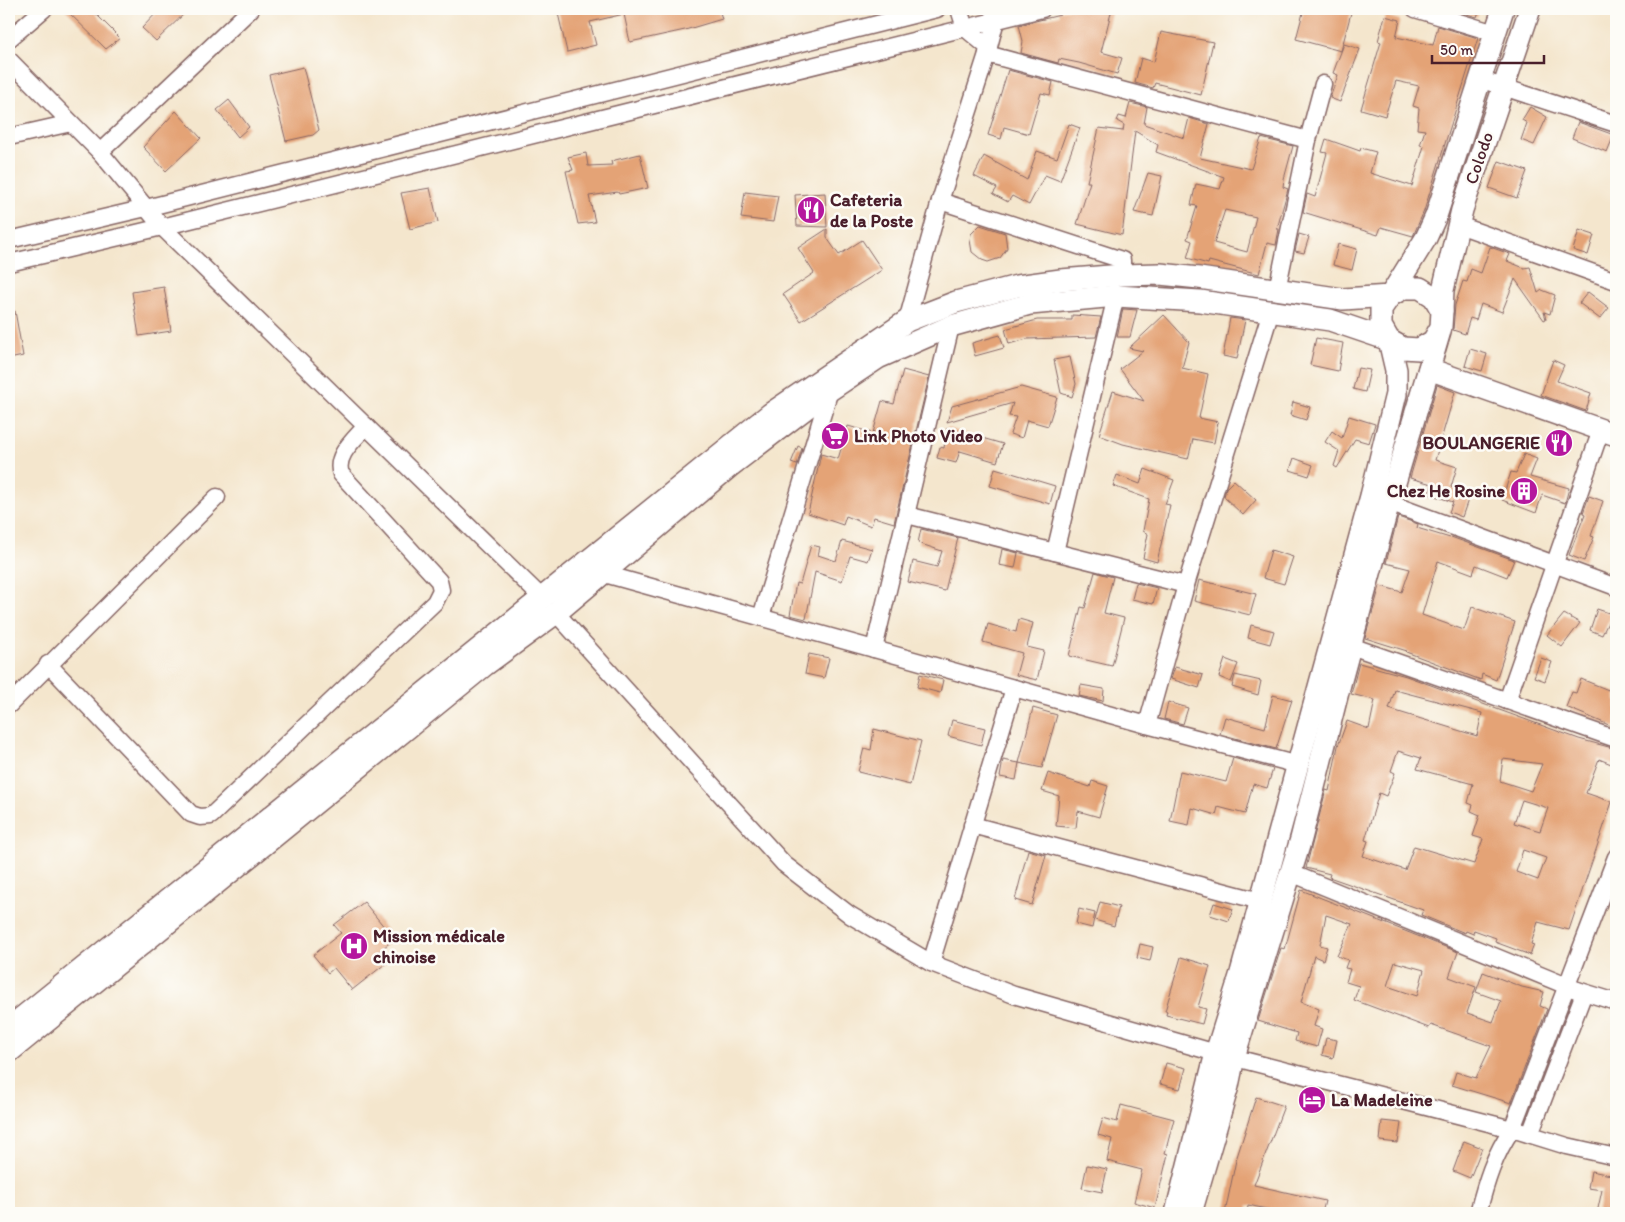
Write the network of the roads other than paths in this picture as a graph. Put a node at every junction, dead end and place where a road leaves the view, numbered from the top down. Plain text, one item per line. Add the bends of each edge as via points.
1 (44, 9) edge
2 (251, 9) edge
3 (937, 9) edge
4 (959, 9) edge
5 (1042, 9) edge
6 (1415, 9) edge
7 (1503, 9) edge
8 (1530, 9) edge
9 (994, 14) edge
10 (964, 28) junction
11 (1495, 33) junction
12 (9, 39) edge
13 (988, 51) junction
14 (9, 60) edge
15 (1482, 80) junction
16 (1323, 84) dead end
17 (1504, 87) junction
18 (71, 123) junction
19 (1616, 124) edge
20 (9, 137) edge
21 (1308, 140) junction
22 (100, 152) junction
23 (940, 201) junction
24 (146, 208) junction
25 (1459, 225) junction
26 (162, 227) junction
27 (9, 240) edge
28 (9, 263) edge
29 (1122, 275) junction
30 (1616, 281) edge
31 (1277, 290) junction
32 (1116, 296) junction
33 (1390, 296) junction
34 (1270, 311) junction
35 (1442, 319) junction
36 (908, 321) junction
37 (951, 326) junction
38 (1389, 340) junction
39 (1429, 368) junction
40 (830, 390) junction
41 (366, 426) junction
42 (1609, 432) edge
43 (217, 497) dead end
44 (1389, 502) junction
45 (907, 515) junction
46 (1055, 552) junction
47 (1556, 565) junction
48 (581, 567) junction
49 (604, 574) junction
50 (1186, 585) junction
51 (1616, 587) edge
52 (541, 597) junction
53 (556, 613) junction
54 (761, 617) junction
55 (1351, 646) junction
56 (874, 649) junction
57 (48, 664) junction
58 (1014, 688) junction
59 (1507, 701) junction
60 (9, 705) edge
61 (1147, 725) junction
62 (1616, 740) edge
63 (1298, 765) junction
64 (972, 824) junction
65 (1616, 857) edge
66 (1291, 873) junction
67 (1610, 895) edge
68 (1260, 901) junction
69 (931, 962) junction
70 (1567, 987) junction
71 (1616, 1002) edge
72 (9, 1028) edge
73 (9, 1052) edge
74 (1225, 1055) junction
75 (1512, 1129) junction
76 (1530, 1134) junction
77 (1616, 1157) edge
78 (1176, 1213) edge
79 (1191, 1213) edge
80 (1478, 1213) edge

1 - 12 street
2 - 22 street
3 - 24 street
4 - 10 street
5 - 9 street
6 - 11 street
7 - 11 main road, Colodo
8 - 17 main road, Colodo
9 - 10 street
9 - 13 street
10 - 13 street
10 - 26 street
11 - 15 main road, Colodo
13 - 21 street
13 - 23 street
14 - 18 street
15 - 17 street
15 - 33 main road, Colodo via 1436,216
16 - 21 street
17 - 19 street
17 - 25 main road, Colodo
18 - 20 street
18 - 22 street
21 - 31 street
22 - 24 street
23 - 29 street via 1122,260
23 - 36 street
24 - 26 street
24 - 27 street
25 - 30 street
25 - 35 main road, Colodo via 1443,290
26 - 28 street
26 - 41 street
29 - 31 main road via 1170,275
29 - 36 main road via 1017,286 956,302
31 - 33 main road via 1343,298
32 - 34 main road via 1200,301
32 - 37 main road via 1030,304
32 - 46 street
33 - 35 main road via 1404,288 1420,288 1434,297
33 - 38 main road via 1381,309 1381,326
34 - 38 main road via 1330,320
34 - 50 street
35 - 38 main road via 1433,341 1419,349 1402,348
35 - 39 main road, Colodo
36 - 48 main road via 770,414
37 - 40 main road via 878,358
37 - 45 street
38 - 63 main road via 1396,370 1396,394
39 - 42 main road
39 - 44 main road, Colodo
40 - 49 main road via 730,467
40 - 54 street
41 - 52 street
41 - 57 street via 341,457 338,465 341,474 439,581 441,590 435,602 211,816 190,814
42 - 47 street
43 - 57 street
44 - 47 street
44 - 55 main road, Colodo
45 - 46 street
45 - 56 street
46 - 50 street
47 - 51 street
47 - 59 street
48 - 49 street
48 - 52 main road
49 - 53 main road
49 - 54 street
50 - 61 street
52 - 72 main road
53 - 69 street via 784,864 850,915
53 - 73 main road via 485,665
54 - 56 street
55 - 59 street
55 - 66 main road, Colodo
56 - 58 street
57 - 60 street
58 - 61 street
58 - 64 street
59 - 62 street
61 - 63 street
63 - 68 main road
64 - 68 street
64 - 69 street
65 - 67 street
66 - 70 street
66 - 74 main road, Colodo
67 - 70 street
68 - 74 main road
69 - 74 street via 1014,995
70 - 71 street
70 - 75 street
70 - 76 street via 1584,993
74 - 75 street
74 - 78 main road
74 - 79 main road via 1228,1086
75 - 76 street
75 - 80 street via 1489,1171
76 - 77 street

